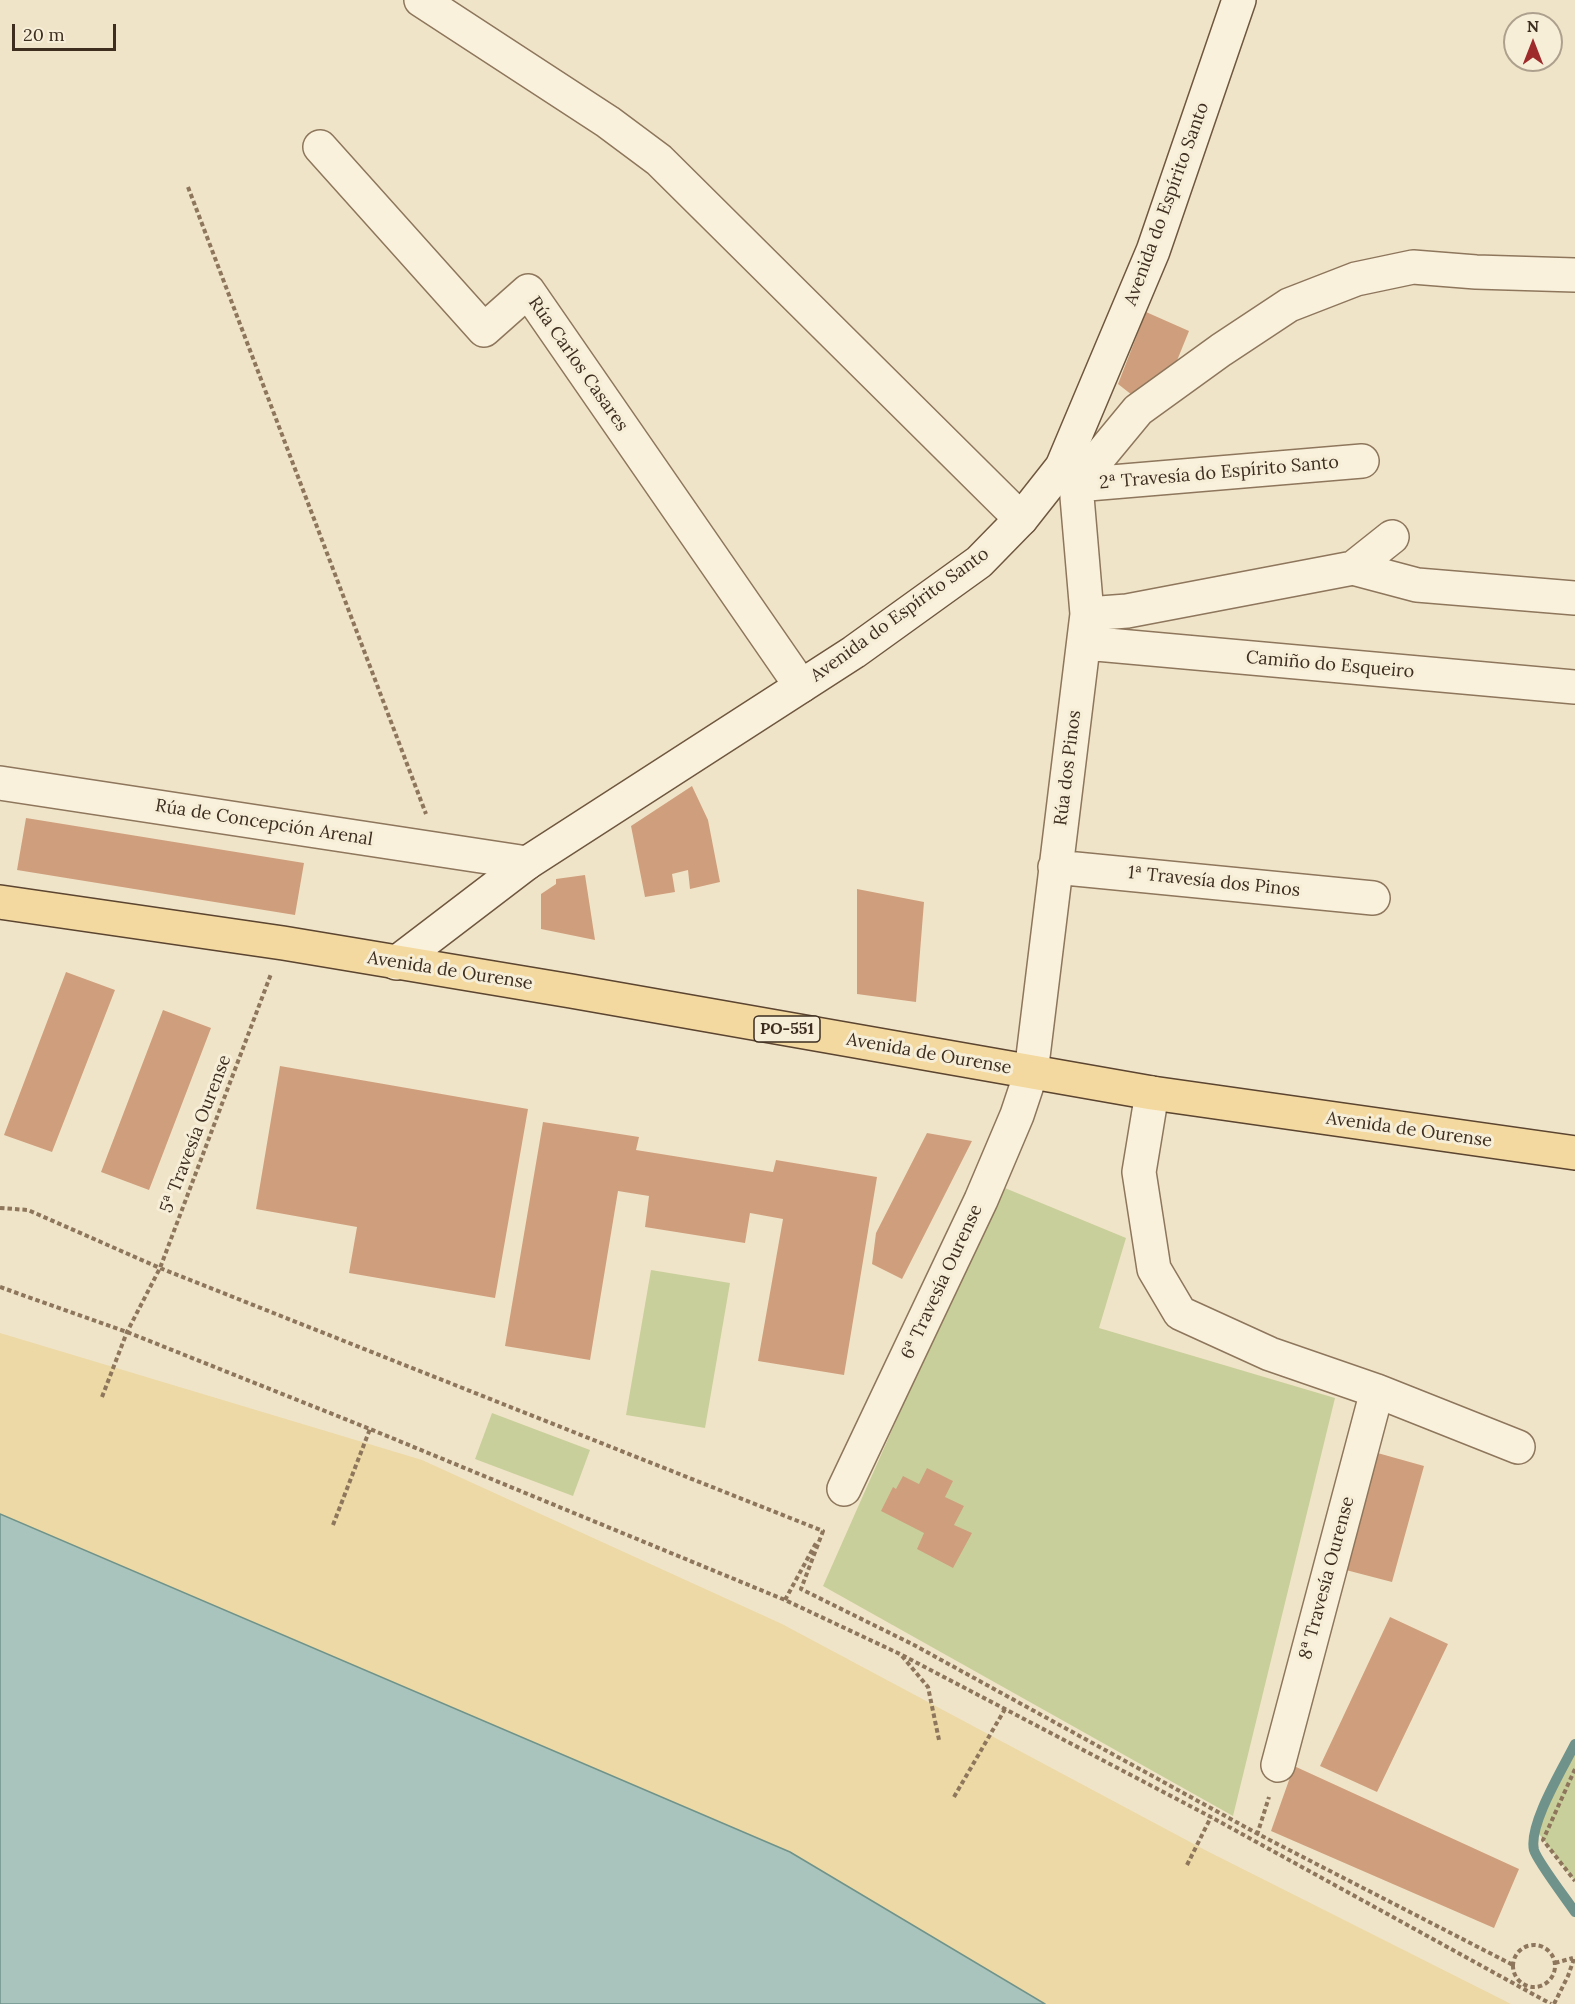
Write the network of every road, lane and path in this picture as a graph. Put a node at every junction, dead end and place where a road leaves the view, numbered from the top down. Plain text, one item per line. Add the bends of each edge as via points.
1 (421, 0) edge
2 (1239, 0) edge
3 (320, 147) dead end
4 (188, 187) dead end
5 (1575, 275) edge
6 (1362, 461) dead end
7 (1069, 476) junction
8 (1021, 519) junction
9 (1392, 537) dead end
10 (1353, 568) junction
11 (1575, 598) edge
12 (1086, 628) junction
13 (801, 686) junction
14 (1575, 687) edge
15 (0, 783) edge
16 (441, 850) junction
17 (527, 863) junction
18 (1055, 867) junction
19 (1373, 898) dead end
20 (0, 902) edge
21 (283, 943) junction
22 (396, 963) junction
23 (1031, 1073) junction
24 (1152, 1093) junction
25 (1575, 1153) edge
26 (0, 1208) edge
27 (160, 1268) junction
28 (0, 1287) edge
29 (127, 1332) junction
30 (1377, 1391) junction
31 (102, 1397) dead end
32 (370, 1429) junction
33 (1518, 1447) dead end
34 (844, 1489) joint
35 (333, 1525) dead end
36 (823, 1531) junction
37 (785, 1600) junction
38 (900, 1654) junction
39 (1005, 1709) junction
40 (939, 1740) dead end
41 (1278, 1765) joint
42 (1575, 1769) edge
43 (954, 1797) dead end
44 (1211, 1817) junction
45 (1258, 1834) junction
46 (1252, 1839) junction
47 (1187, 1865) dead end
48 (1575, 1881) edge
49 (1574, 1957) edge
50 (1555, 1963) junction
51 (1513, 1965) junction
52 (1552, 2004) edge

1 - 8 street via 608,122 659,160
2 - 7 street, Avenida do Espírito Santo via 1154,251
3 - 13 street, Rúa Carlos Casares via 484,330 528,291
4 - 16 path
5 - 7 street via 1413,267 1356,279 1289,305 1138,410
6 - 7 street, 2ª Travesía do Espírito Santo
7 - 8 street, Avenida do Espírito Santo
7 - 12 street, Rúa dos Pinos
8 - 13 street, Avenida do Espírito Santo via 979,562
9 - 10 street
10 - 11 street via 1417,585
10 - 12 street via 1127,611
12 - 14 street, Camiño do Esqueiro
12 - 18 street, Rúa dos Pinos
13 - 17 street, Avenida do Espírito Santo
15 - 16 street, Rúa de Concepción Arenal
16 - 17 street, Rúa de Concepción Arenal
17 - 22 street, Avenida do Espírito Santo
18 - 19 street, 1ª Travesía dos Pinos
18 - 23 street, Rúa dos Pinos
20 - 21 main road, Avenida de Ourense / PO-551
21 - 22 main road, Avenida de Ourense / PO-551
21 - 27 path, 5ª Travesía Ourense
22 - 23 main road, Avenida de Ourense / PO-551
23 - 24 main road, Avenida de Ourense / PO-551
23 - 34 street, 6ª Travesía Ourense via 981,1200
24 - 25 main road, Avenida de Ourense / PO-551
24 - 30 street via 1139,1172 1154,1269 1180,1313 1270,1354
26 - 27 path via 28,1210
27 - 29 path, 5ª Travesía Ourense
27 - 36 path
28 - 29 path
29 - 31 path, 5ª Travesía Ourense
29 - 32 path
30 - 33 street
30 - 41 street, 8ª Travesía Ourense
32 - 35 path
32 - 37 path
34 - 36 path
36 - 37 path
36 - 45 path via 801,1589 914,1645
37 - 38 path
38 - 39 path
38 - 40 path via 928,1687
39 - 43 path
39 - 44 path
41 - 45 path
42 - 48 path via 1543,1840
44 - 46 path
44 - 47 path
45 - 46 path
45 - 51 path
46 - 52 path
49 - 50 path
49 - 52 path
50 - 51 path via 1549,1951 1531,1945 1519,1951
50 - 51 path via 1549,1981 1539,1986 1521,1982

